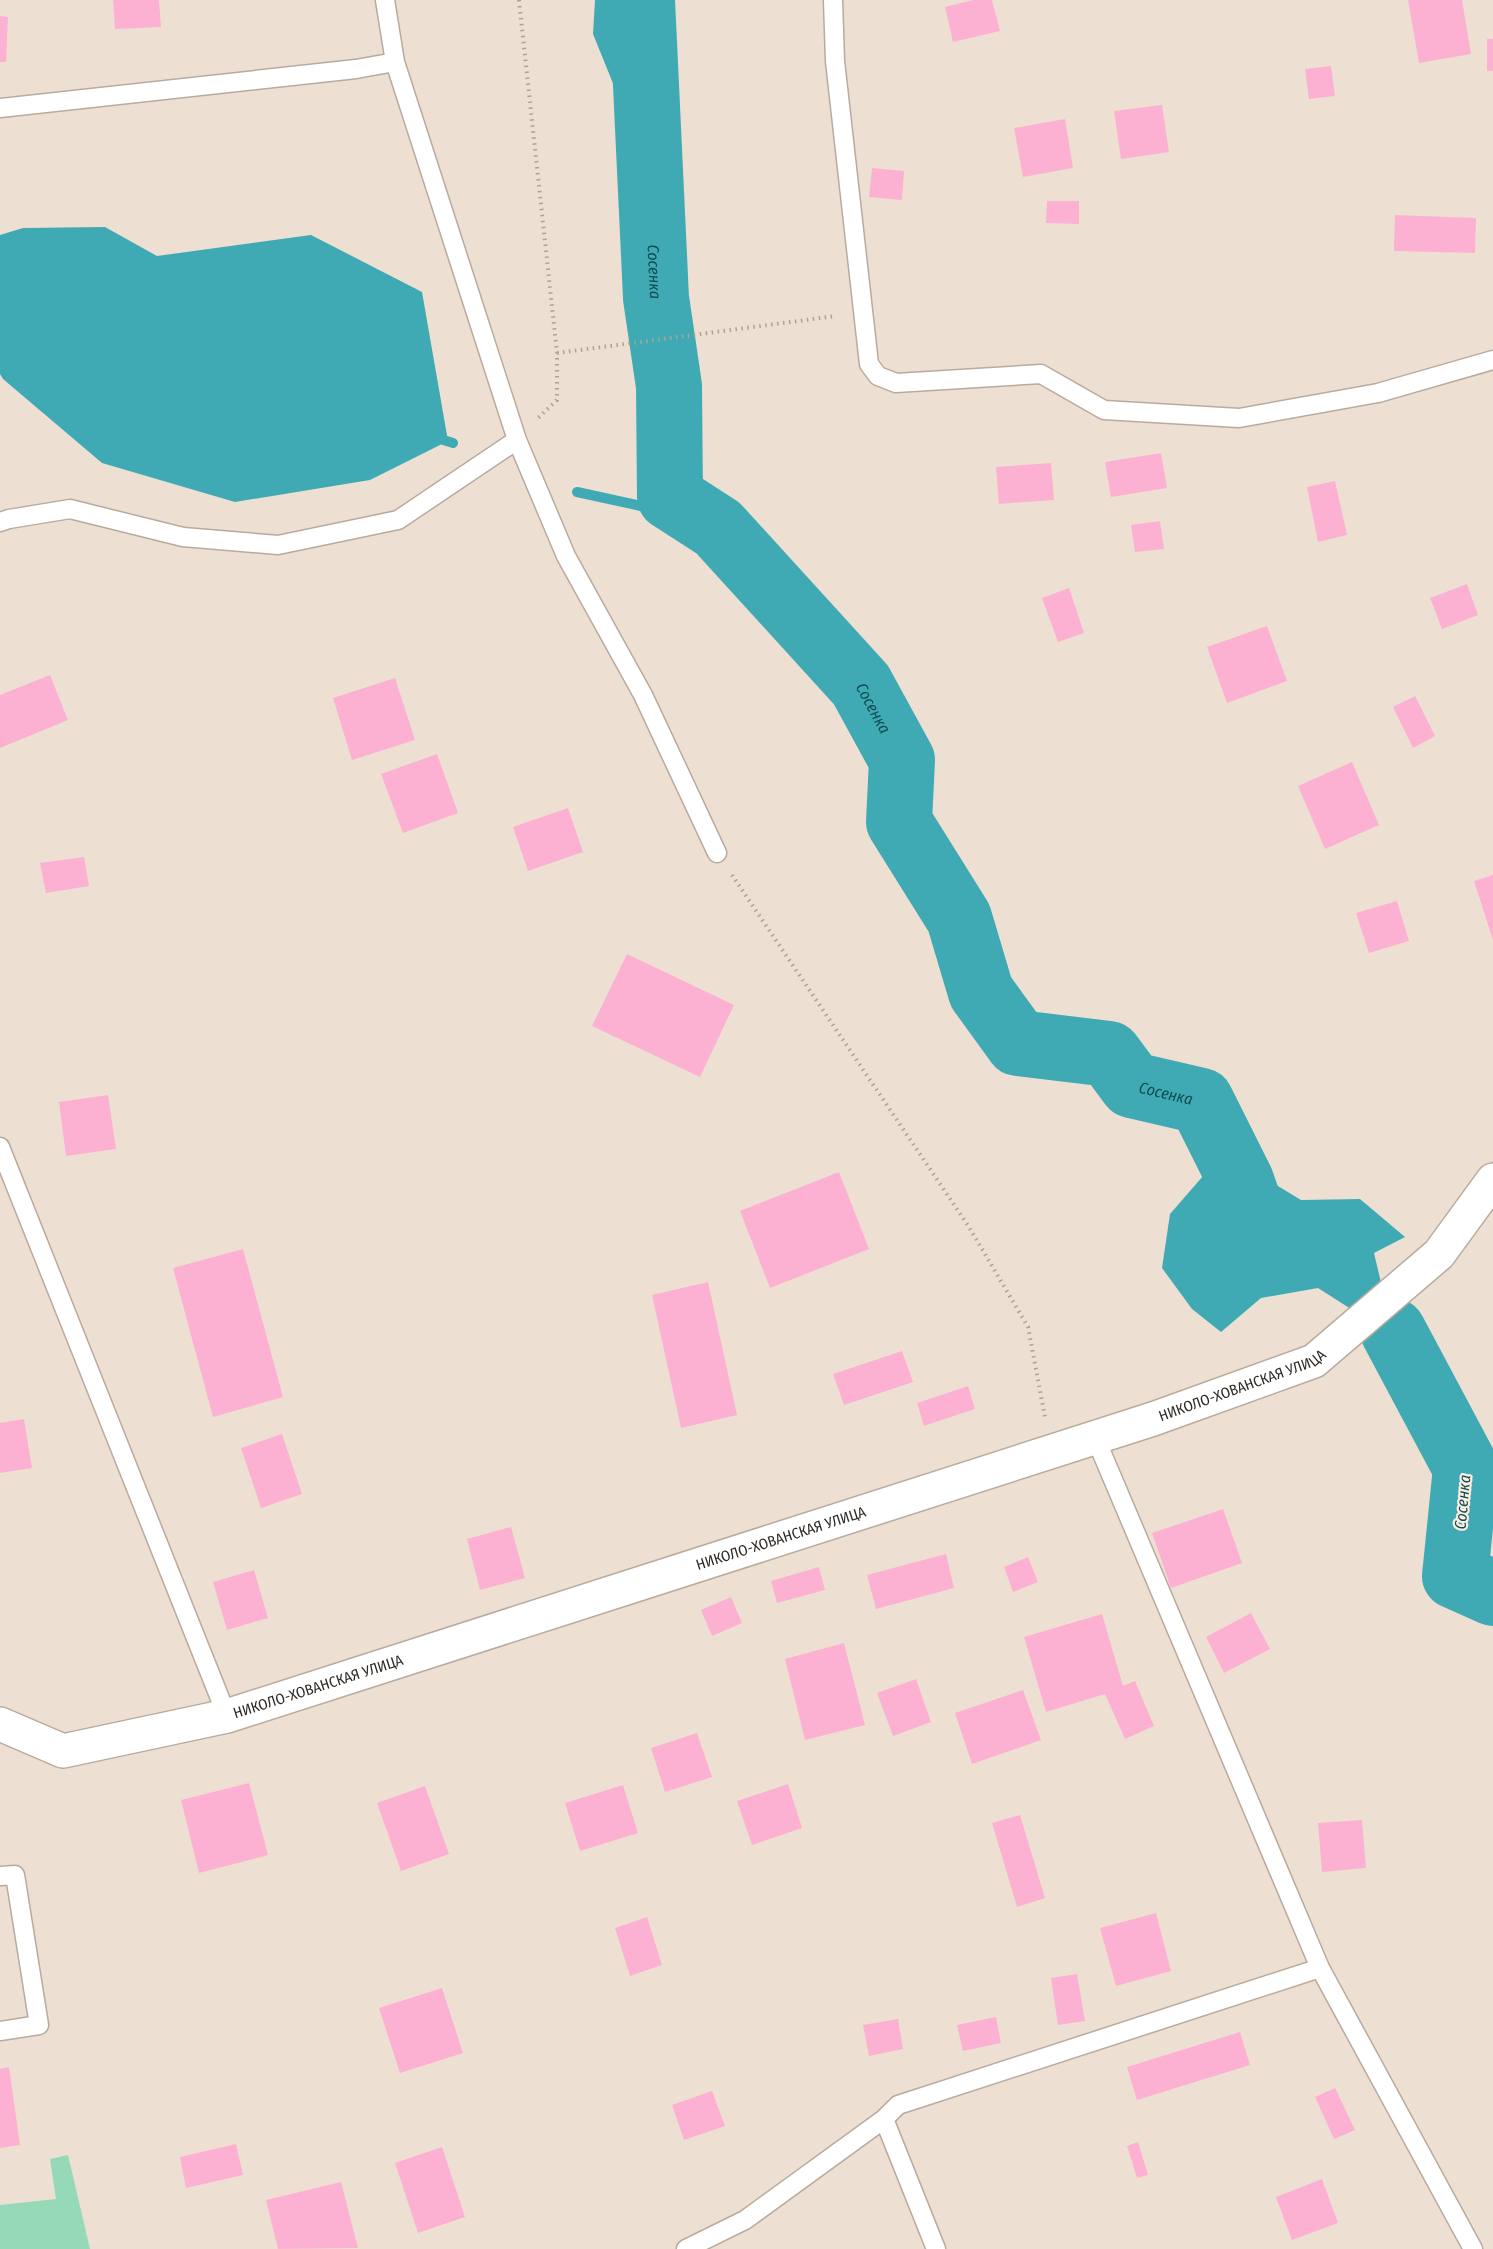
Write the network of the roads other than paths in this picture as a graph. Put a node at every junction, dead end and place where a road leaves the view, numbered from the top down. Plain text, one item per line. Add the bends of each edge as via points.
1 (385, 0) edge
2 (833, 0) edge
3 (395, 62) junction
4 (0, 108) edge
5 (1493, 360) edge
6 (517, 440) junction
7 (0, 522) edge
8 (717, 853) road end
9 (0, 1147) edge
10 (1493, 1180) edge
11 (1095, 1437) junction
12 (227, 1716) junction
13 (0, 1724) edge
14 (0, 1876) edge
15 (1320, 1968) junction
16 (0, 2031) edge
17 (884, 2119) junction
18 (686, 2249) edge
19 (936, 2249) edge
20 (1473, 2249) edge

1 - 3 lane
2 - 5 lane via 835,61 869,364 878,376 896,383 1041,374 1104,410 1239,418 1378,393
3 - 4 lane
3 - 6 lane
6 - 7 lane via 398,520 278,545 183,537 70,509
6 - 8 lane via 566,556 643,696
9 - 12 lane
10 - 11 street, НИКОЛО-ХОВАНСКАЯ УЛИЦА via 1439,1254 1314,1361
11 - 12 street, НИКОЛО-ХОВАНСКАЯ УЛИЦА
11 - 15 lane
12 - 13 street, НИКОЛО-ХОВАНСКАЯ УЛИЦА via 63,1751
14 - 16 lane via 15,1875 39,2025
15 - 17 lane via 898,2105
15 - 20 lane
17 - 18 lane via 746,2220
17 - 19 lane

